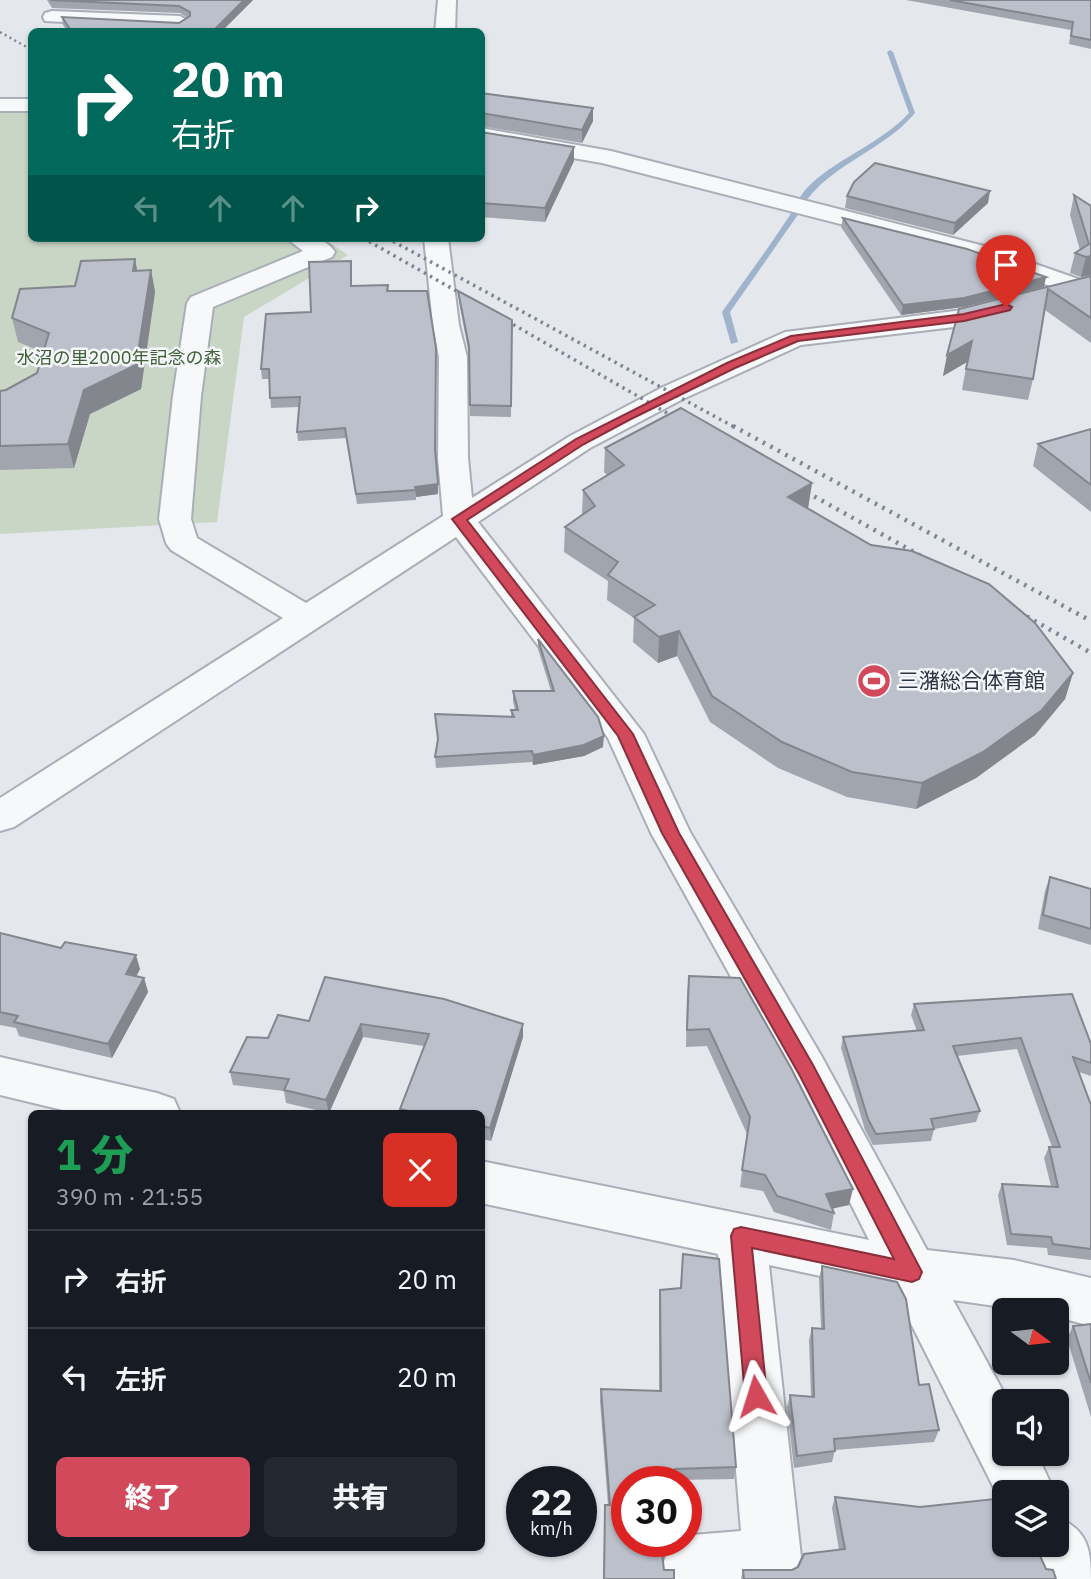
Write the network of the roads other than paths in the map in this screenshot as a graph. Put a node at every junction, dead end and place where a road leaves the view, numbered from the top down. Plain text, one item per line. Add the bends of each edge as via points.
1 (447, 0) edge
2 (55, 16) edge
3 (180, 22) edge
4 (445, 28) edge
5 (0, 105) edge
6 (28, 105) edge
7 (485, 136) edge
8 (305, 242) edge
9 (436, 242) edge
10 (1084, 286) edge
11 (459, 519) junction
12 (306, 618) junction
13 (0, 817) edge
14 (0, 1076) edge
15 (144, 1110) edge
16 (485, 1183) edge
17 (741, 1236) junction
18 (912, 1272) junction
19 (1091, 1302) edge
20 (992, 1426) edge
21 (1061, 1557) edge
22 (693, 1579) edge
23 (1073, 1579) edge

1 - 4 street
2 - 3 street
5 - 6 street
7 - 10 street via 603,156 975,251
8 - 12 street via 323,252 200,303 175,519 182,543
9 - 11 street via 453,357 453,458
10 - 11 street via 964,317 795,338 592,435
11 - 12 street
11 - 18 street via 625,734 671,833 806,1070
12 - 13 street
14 - 15 street
16 - 17 street
17 - 18 street
17 - 22 street via 772,1557 692,1563
18 - 19 street via 1014,1283
18 - 20 street
21 - 23 street

